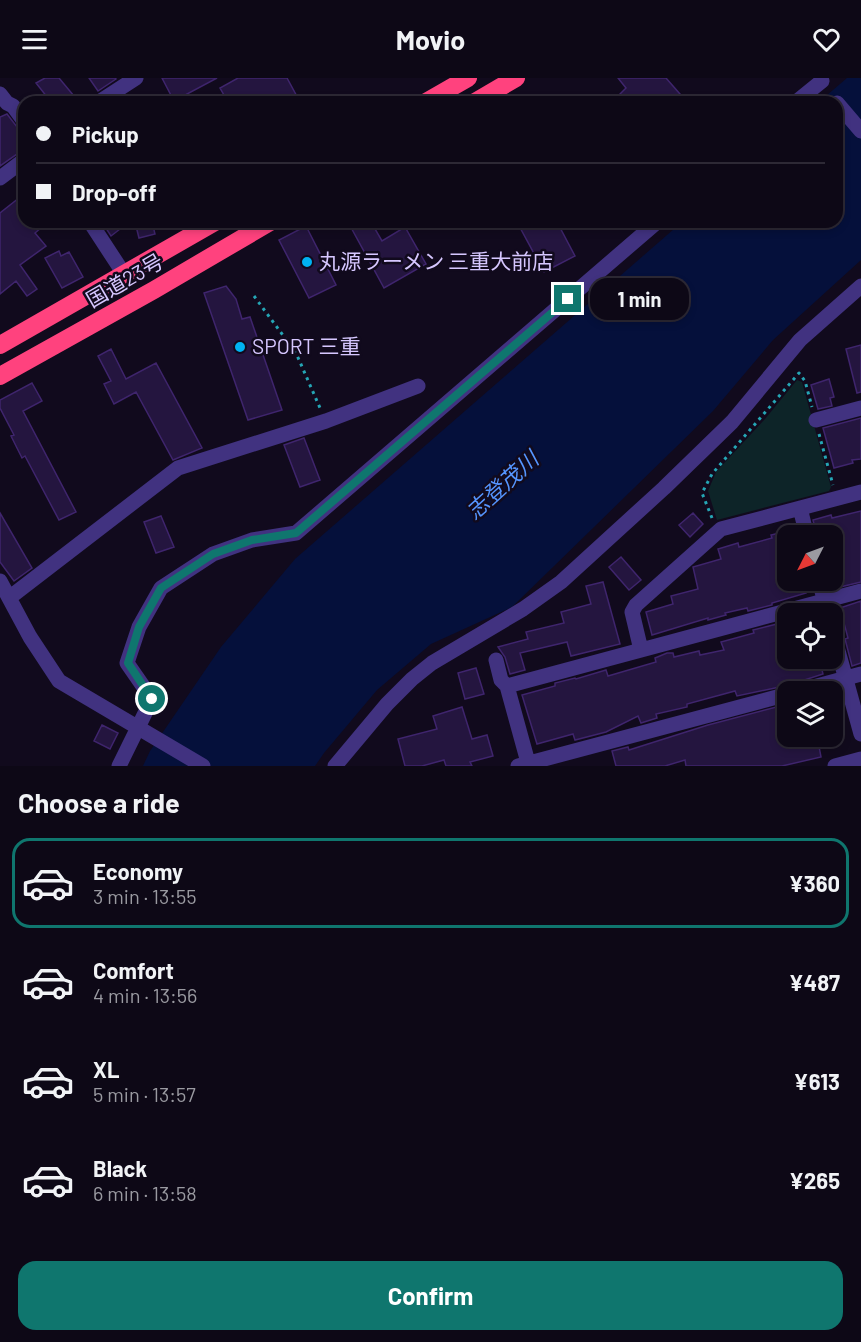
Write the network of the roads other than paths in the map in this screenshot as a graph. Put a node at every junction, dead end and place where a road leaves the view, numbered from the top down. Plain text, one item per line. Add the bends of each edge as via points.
1 (136, 78) edge
2 (468, 78) edge
3 (516, 78) edge
4 (824, 83) edge
5 (0, 94) edge
6 (108, 96) edge
7 (436, 96) edge
8 (485, 96) edge
9 (805, 96) edge
10 (832, 96) edge
11 (6, 109) edge
12 (843, 111) edge
13 (861, 131) edge
14 (18, 164) edge
15 (0, 178) edge
16 (94, 228) edge
17 (204, 228) edge
18 (260, 228) edge
19 (650, 228) edge
20 (124, 274) junction
21 (861, 286) edge
22 (0, 345) edge
23 (0, 376) edge
24 (418, 386) dead end
25 (861, 408) edge
26 (816, 420) road end
27 (861, 492) edge
28 (800, 508) junction
29 (804, 525) edge
30 (0, 581) edge
31 (861, 591) edge
32 (9, 598) junction
33 (836, 603) edge
34 (777, 618) edge
35 (640, 650) junction
36 (843, 654) edge
37 (496, 660) dead end
38 (853, 676) edge
39 (835, 681) edge
40 (507, 686) junction
41 (777, 696) edge
42 (138, 727) junction
43 (861, 734) edge
44 (861, 759) edge
45 (525, 765) edge
46 (119, 766) edge
47 (203, 766) edge
48 (335, 766) edge
49 (835, 766) edge

1 - 6 street
2 - 7 highway
3 - 8 highway
4 - 9 street
4 - 10 street
5 - 11 street
12 - 13 street
14 - 15 street
16 - 20 street
17 - 20 highway, 国道23号
18 - 23 highway, 国道23号
19 - 42 street via 296,533 252,540 213,554 161,588 139,627 128,663 152,699
20 - 22 highway, 国道23号
21 - 48 street via 801,340 732,422 561,582 412,679
24 - 32 street via 326,421 178,468
25 - 26 street
27 - 28 street
28 - 29 street
28 - 35 street via 721,529 636,605 632,612
30 - 32 street
31 - 33 street
32 - 42 street via 59,681
34 - 35 street
35 - 40 street
36 - 38 street
37 - 40 street via 501,680
38 - 39 street
38 - 43 street
40 - 45 street
41 - 45 street
42 - 46 street
42 - 47 street
44 - 49 street

